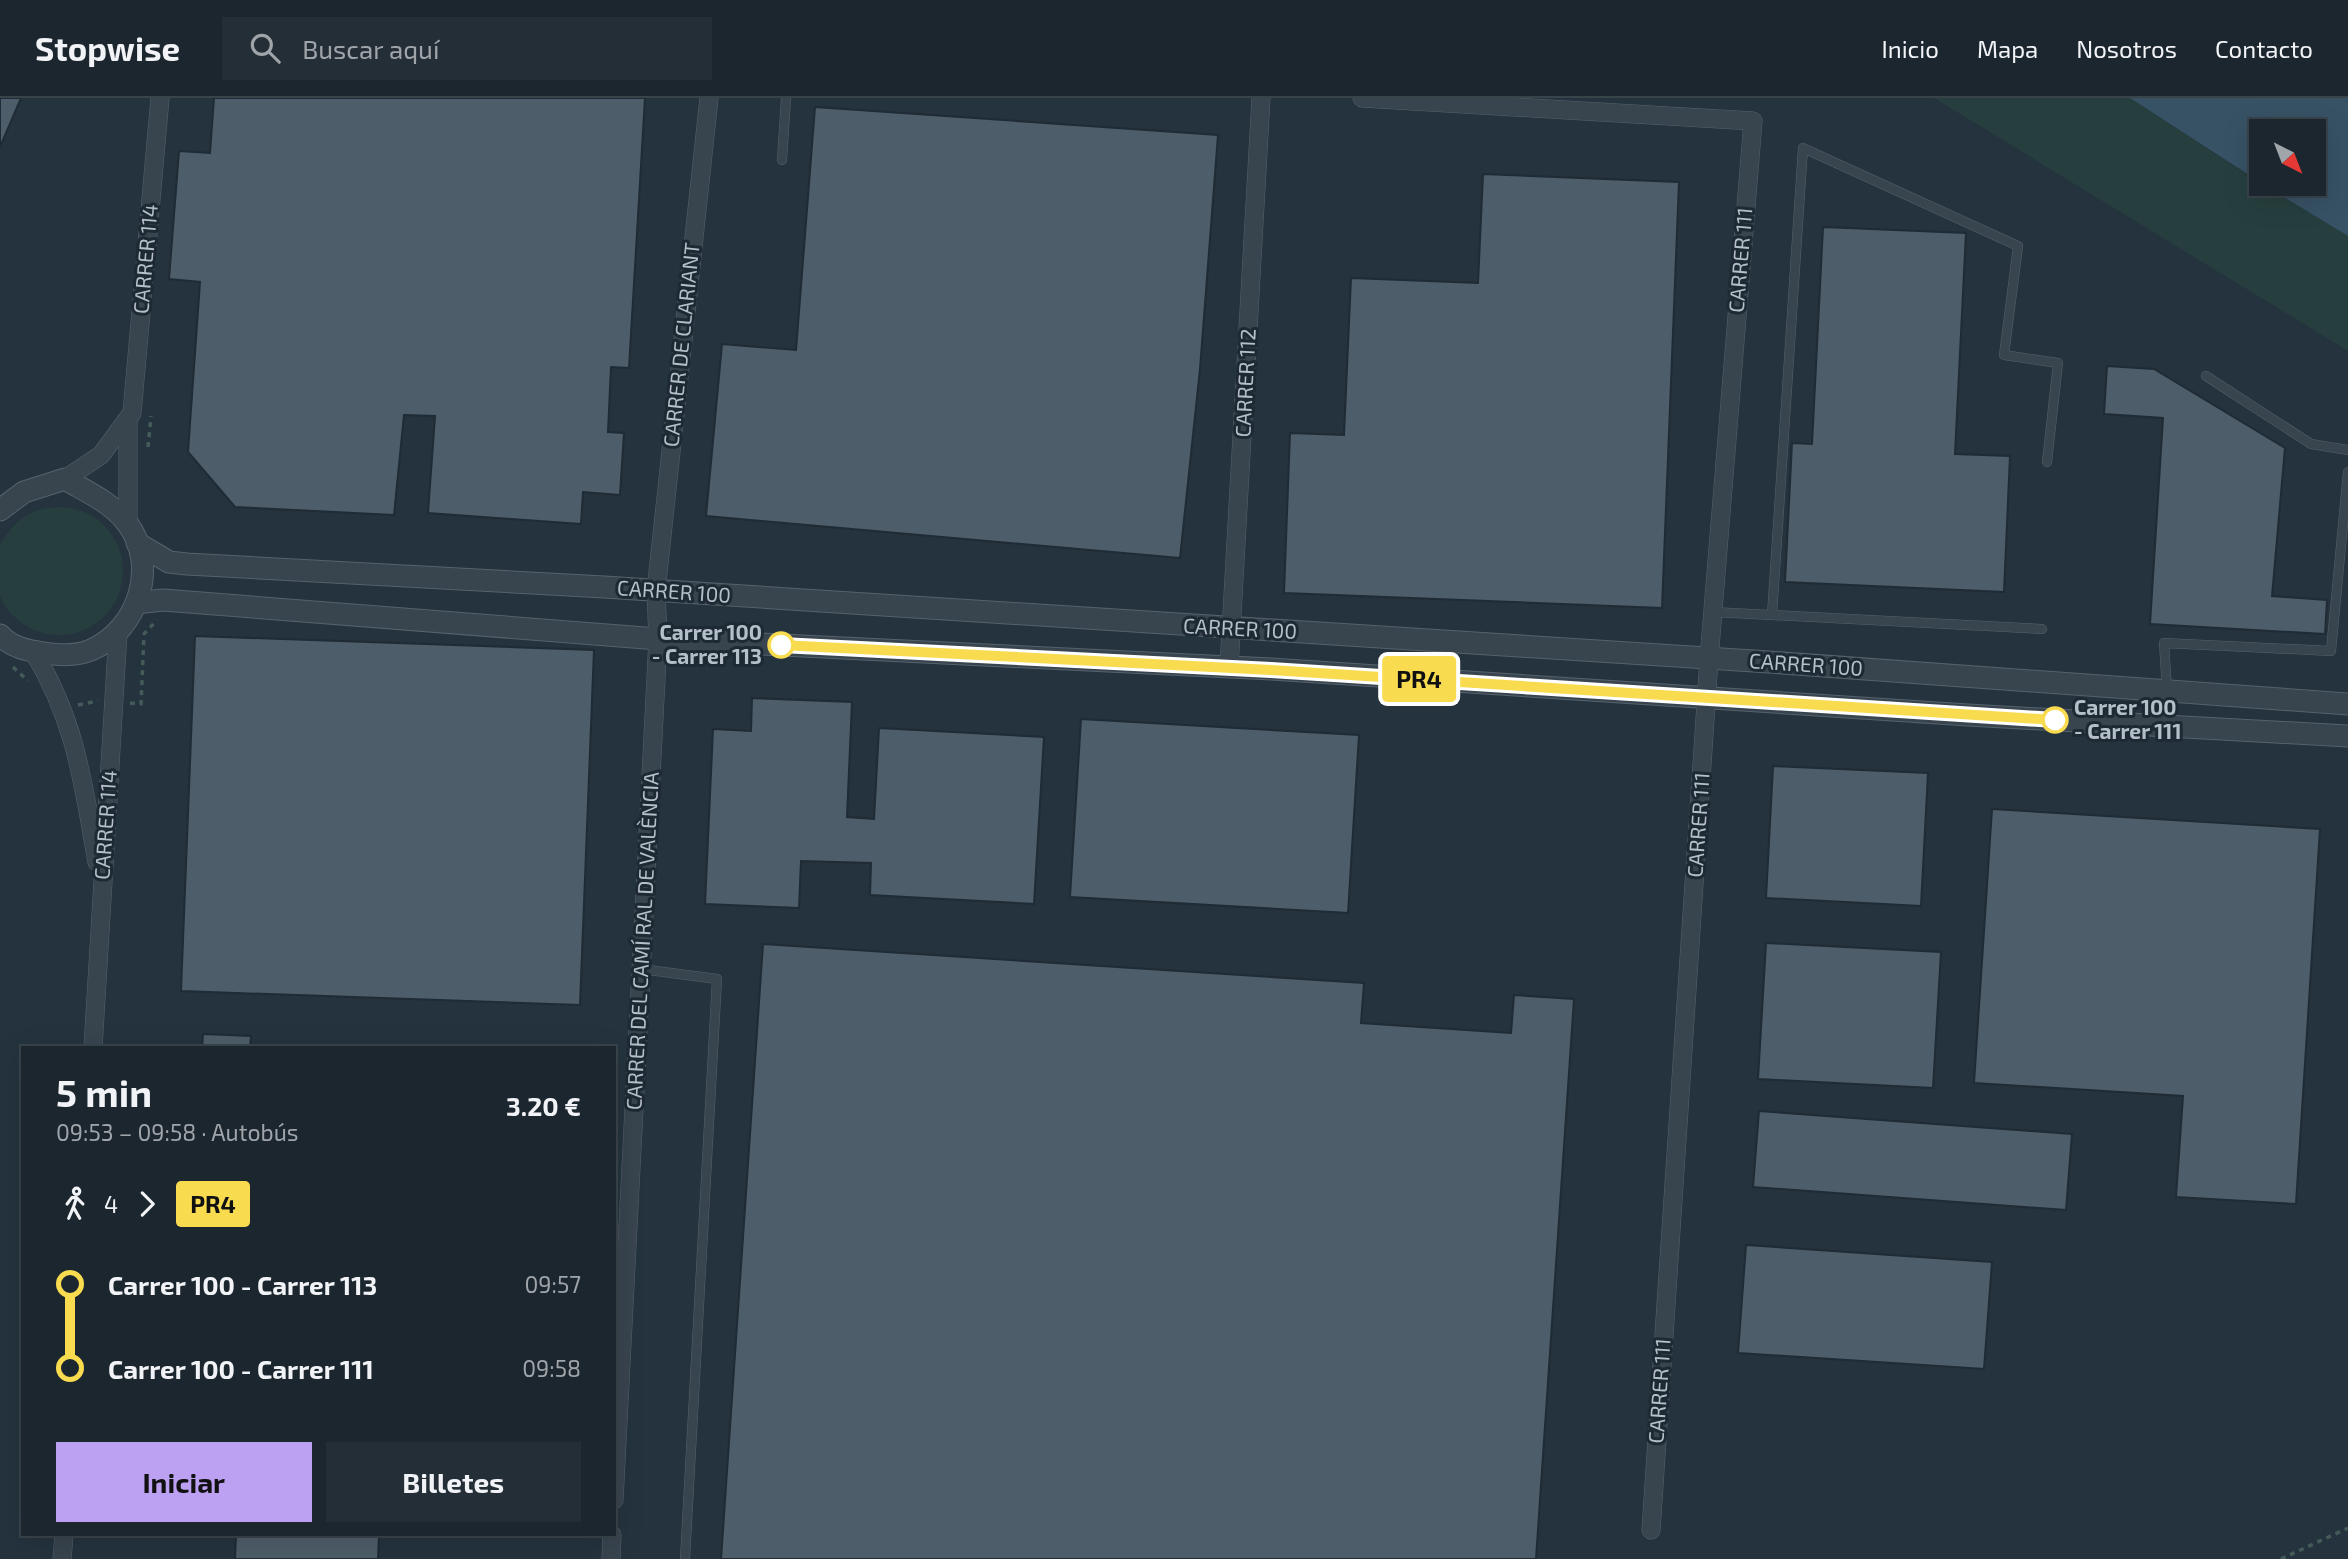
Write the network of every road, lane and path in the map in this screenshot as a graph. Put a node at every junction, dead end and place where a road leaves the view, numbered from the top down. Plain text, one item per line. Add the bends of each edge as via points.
1 (160, 98) edge
2 (709, 98) edge
3 (786, 98) edge
4 (1261, 98) edge
5 (1362, 98) edge
6 (782, 160) dead end
7 (2206, 376) dead end
8 (128, 420) junction
9 (2348, 450) edge
10 (2047, 462) dead end
11 (2348, 472) edge
12 (65, 479) junction
13 (0, 510) edge
14 (132, 533) junction
15 (656, 592) junction
16 (136, 603) junction
17 (1713, 612) junction
18 (1772, 615) junction
19 (147, 628) dead end
20 (1232, 628) junction
21 (2042, 629) dead end
22 (0, 635) edge
23 (118, 637) junction
24 (659, 639) junction
25 (33, 652) junction
26 (1709, 659) junction
27 (1230, 667) junction
28 (2167, 690) junction
29 (1707, 697) junction
30 (104, 700) dead end
31 (125, 702) dead end
32 (2348, 704) edge
33 (73, 706) dead end
34 (2348, 736) edge
35 (102, 893) junction
36 (641, 969) junction
37 (93, 1046) edge
38 (616, 1461) edge
39 (2348, 1528) edge
40 (1651, 1530) dead end
41 (64, 1536) edge
42 (612, 1536) edge
43 (62, 1559) edge
44 (611, 1559) edge
45 (685, 1559) edge
46 (2281, 1559) edge

1 - 8 street, CARRER 114
2 - 15 street, CARRER DE CLARIANT
3 - 6 lane
4 - 20 street, CARRER 112
5 - 17 street, CARRER 111 via 1753,121
7 - 9 lane via 2311,444
8 - 12 street, CARRER 114 via 101,455
8 - 14 street, CARRER 114
10 - 18 lane via 2058,363 2004,355 2018,247 1803,148
11 - 28 lane via 2331,652 2164,643
12 - 13 street via 23,492
12 - 14 street, CARRER 100 via 109,505
14 - 15 street, CARRER 100 via 169,562
14 - 16 street via 144,573
15 - 20 street, CARRER 100
15 - 24 street, CARRER DEL CAMÍ RAL DE VALÈNCIA
16 - 23 street
16 - 24 street, CARRER 100 via 163,600
17 - 18 lane
17 - 26 street, CARRER 111
18 - 21 lane
19 - 31 path via 141,704
20 - 26 street, CARRER 100
20 - 27 street, CARRER 112
22 - 25 street
23 - 25 street via 61,656
23 - 35 street, CARRER 114
24 - 27 street, CARRER 100
24 - 36 street, CARRER DEL CAMÍ RAL DE VALÈNCIA
25 - 35 street, CARRER 114 via 67,717
26 - 28 street, CARRER 100
26 - 29 street, CARRER 111
27 - 29 street, CARRER 100
28 - 32 street, CARRER 100
29 - 34 street, CARRER 100
29 - 40 street, CARRER 111
30 - 33 path
35 - 37 street, CARRER 114
36 - 38 street, CARRER DEL CAMÍ RAL DE VALÈNCIA
36 - 45 lane via 717,979
39 - 46 path
41 - 43 street
42 - 44 street

